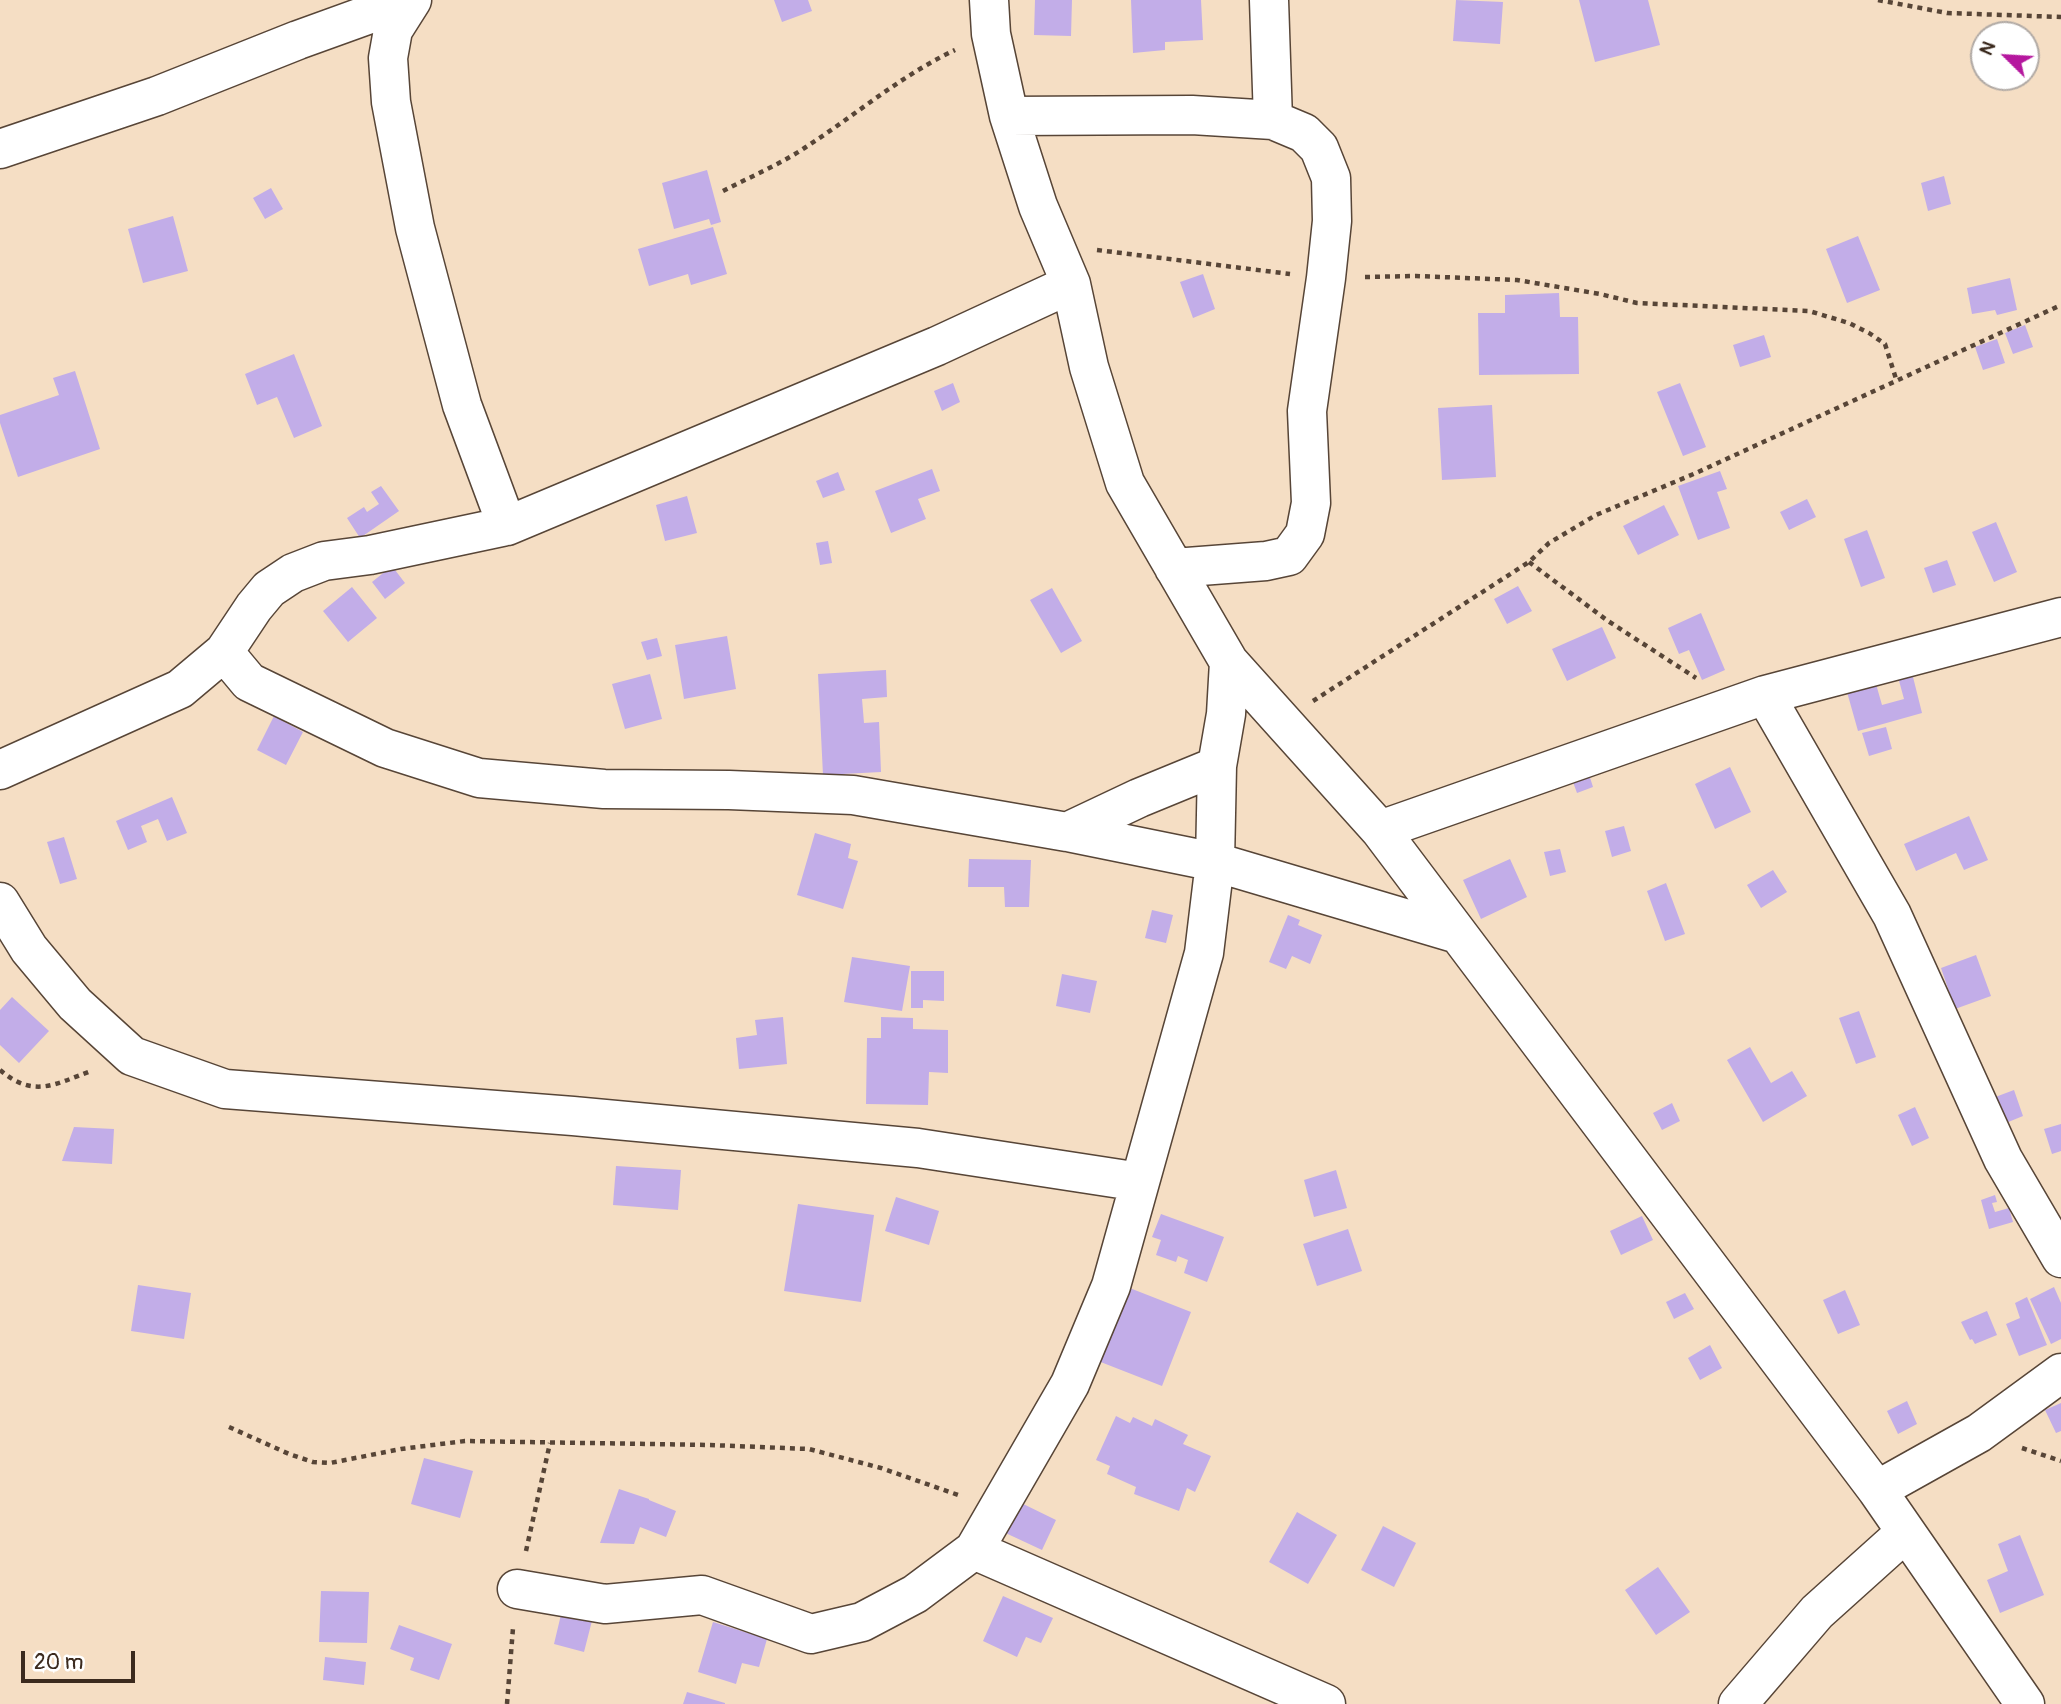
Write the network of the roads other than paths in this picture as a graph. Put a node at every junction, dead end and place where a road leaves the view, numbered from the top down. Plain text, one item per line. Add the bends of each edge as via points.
1 (410, 0) edge
2 (1269, 0) edge
3 (990, 17) edge
4 (1009, 117) junction
5 (1273, 120) junction
6 (0, 149) edge
7 (1071, 284) junction
8 (508, 526) junction
9 (1174, 568) junction
10 (2061, 617) edge
11 (224, 652) junction
12 (1229, 662) junction
13 (1751, 699) junction
14 (1217, 766) junction
15 (0, 770) edge
16 (1380, 830) junction
17 (1067, 832) junction
18 (1215, 862) junction
19 (0, 902) edge
20 (1458, 934) junction
21 (1139, 1182) junction
22 (2061, 1258) edge
23 (2061, 1373) edge
24 (1877, 1490) junction
25 (1906, 1532) junction
26 (974, 1550) junction
27 (517, 1589) dead end
28 (1326, 1704) edge
29 (1738, 1704) edge
30 (2025, 1704) edge

1 - 6 street via 157,96
1 - 8 street via 393,30 388,58 391,102 415,228 462,405
2 - 5 street
3 - 4 street
4 - 5 street via 1192,115
4 - 7 street via 1038,206
5 - 9 street via 1304,133 1319,148 1331,178 1332,221 1307,411 1311,503 1305,534 1289,556
7 - 8 street via 937,346
7 - 9 street via 1089,367 1125,483
8 - 11 street via 324,561 293,573 269,589
9 - 12 street
10 - 13 street
11 - 15 street via 180,689
11 - 17 street via 249,682 385,748 479,778 604,789 853,795
12 - 14 street
12 - 16 street
13 - 16 street
13 - 22 street via 1892,915 2003,1159
14 - 17 street
14 - 18 street
16 - 20 street
17 - 18 street
18 - 20 street
18 - 21 street via 1204,953
19 - 21 street via 29,949 75,1004 132,1056 225,1088 918,1147
20 - 24 street
21 - 26 street via 1111,1286 1070,1384
23 - 24 street via 1979,1433
24 - 25 street
25 - 29 street via 1817,1612
25 - 30 street
26 - 27 street via 915,1594 862,1622 811,1634 702,1595 605,1604
26 - 28 street

